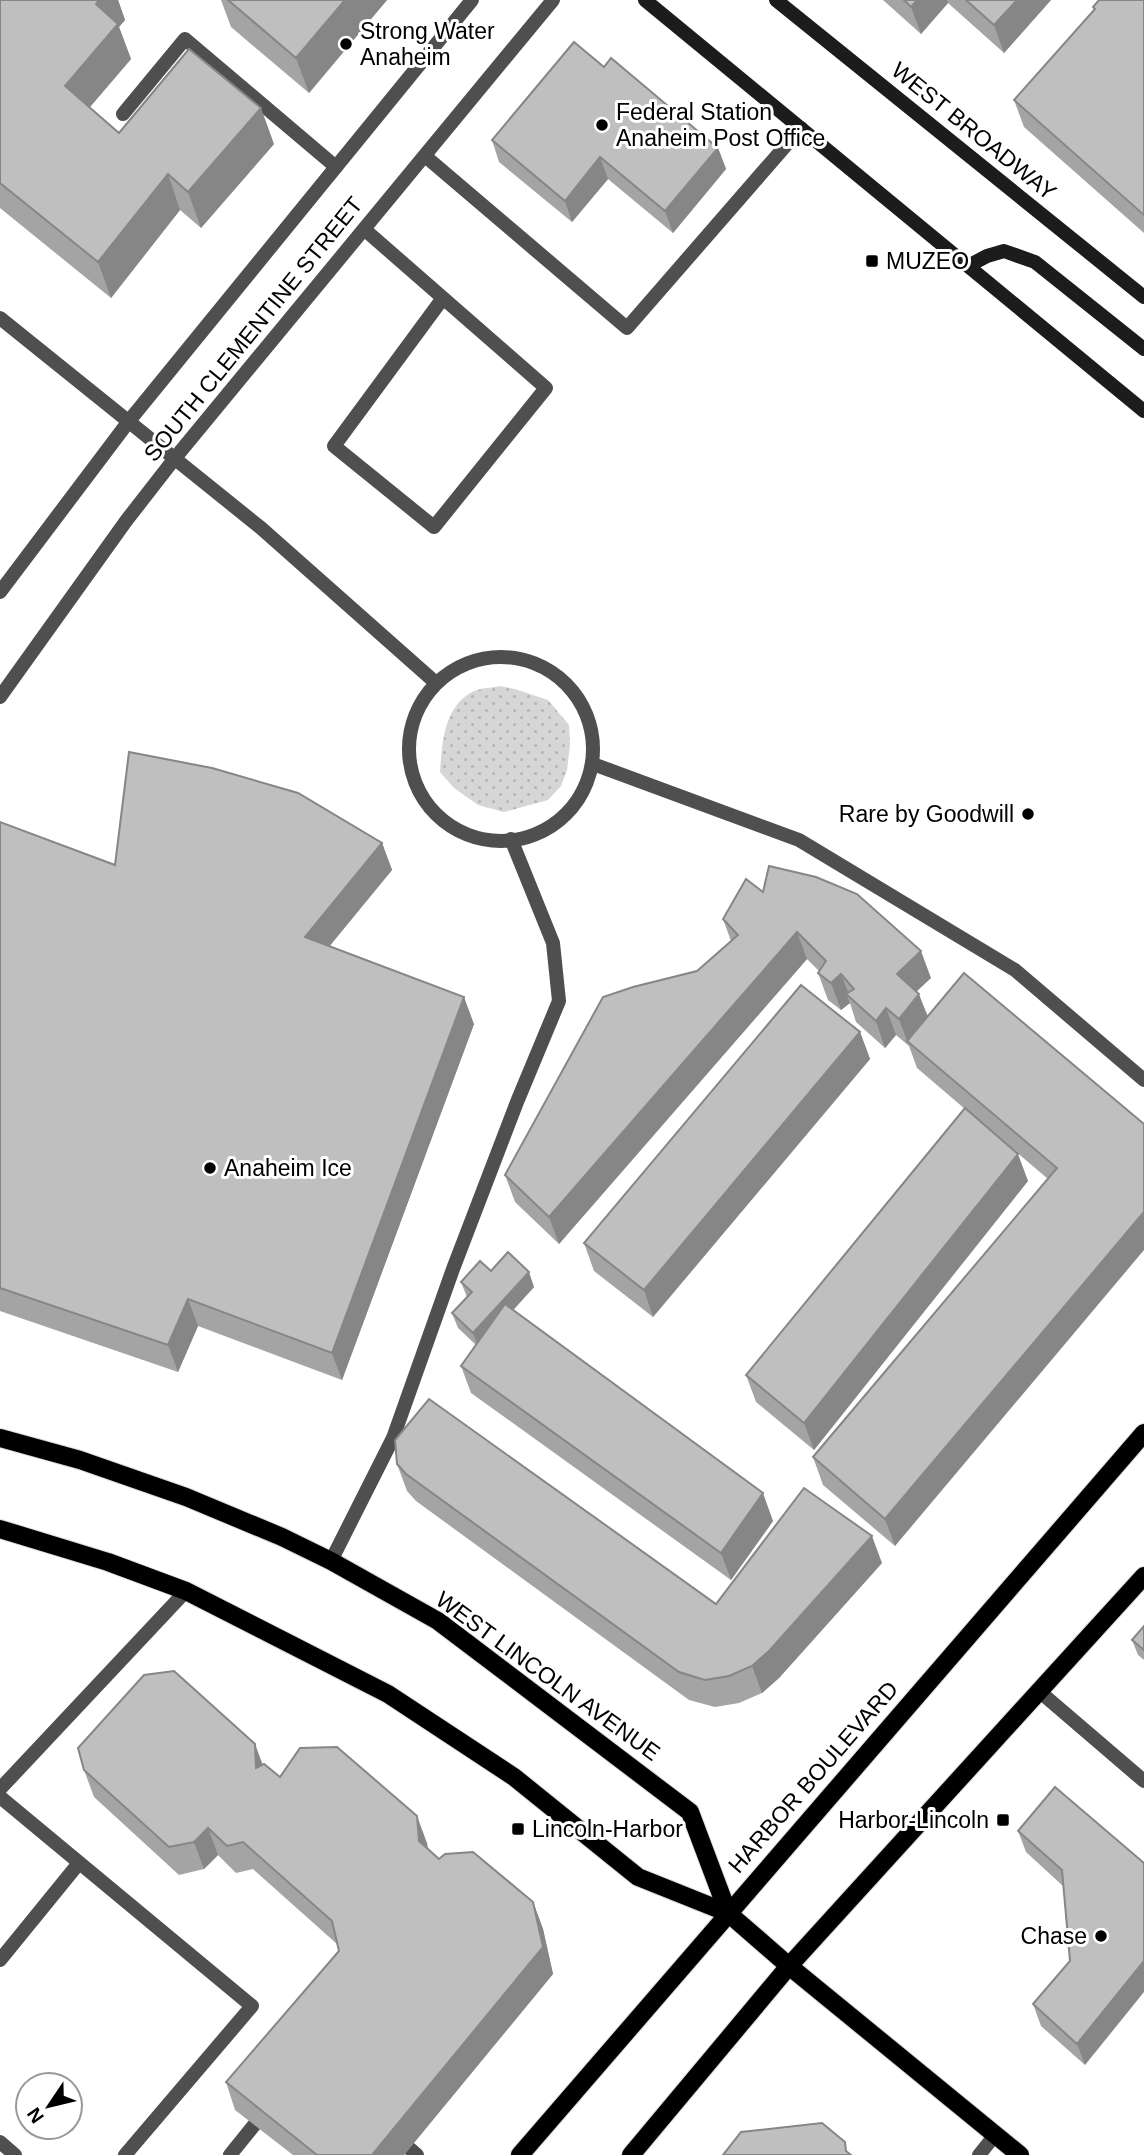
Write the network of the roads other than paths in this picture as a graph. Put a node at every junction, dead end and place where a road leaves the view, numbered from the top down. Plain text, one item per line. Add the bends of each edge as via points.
1 (472, 0) edge
2 (554, 0) edge
3 (645, 0) edge
4 (776, 0) edge
5 (123, 114) dead end
6 (801, 128) junction
7 (425, 156) junction
8 (336, 167) junction
9 (364, 229) junction
10 (968, 266) junction
11 (1144, 297) edge
12 (443, 298) junction
13 (0, 318) edge
14 (1144, 349) edge
15 (1144, 411) edge
16 (129, 421) junction
17 (175, 458) junction
18 (0, 592) edge
19 (436, 683) junction
20 (0, 696) edge
21 (593, 764) junction
22 (511, 839) junction
23 (1144, 1080) edge
24 (1144, 1433) edge
25 (0, 1437) edge
26 (0, 1529) edge
27 (331, 1560) junction
28 (1144, 1576) edge
29 (186, 1591) junction
30 (1039, 1691) junction
31 (1144, 1781) edge
32 (0, 1789) edge
33 (0, 1797) edge
34 (79, 1863) junction
35 (728, 1913) junction
36 (0, 1960) edge
37 (789, 1966) junction
38 (255, 2124) edge
39 (995, 2135) junction
40 (0, 2142) edge
41 (15, 2155) edge
42 (125, 2155) edge
43 (230, 2155) edge
44 (520, 2155) edge
45 (631, 2155) edge
46 (979, 2155) edge
47 (1020, 2155) edge

1 - 8 street, SOUTH CLEMENTINE STREET
2 - 7 street, SOUTH CLEMENTINE STREET
3 - 6 main road
4 - 11 main road, WEST BROADWAY
5 - 8 street via 185,39
6 - 7 street via 627,328
6 - 10 main road
7 - 9 street, SOUTH CLEMENTINE STREET
8 - 16 street, SOUTH CLEMENTINE STREET
9 - 12 street
9 - 17 street, SOUTH CLEMENTINE STREET
10 - 14 main road via 1004,251 1035,262
10 - 15 main road
12 - 12 street via 546,388 434,527 334,446
13 - 16 street
16 - 17 street
16 - 18 street, SOUTH CLEMENTINE STREET
17 - 19 street
17 - 20 street, SOUTH CLEMENTINE STREET
19 - 21 street via 470,661 502,656 532,662 561,678 580,699 592,729
19 - 22 street via 418,710 409,739 419,789 437,816 459,831 490,841
21 - 22 street via 576,804 555,824 526,838
21 - 23 street via 799,840 1015,970
22 - 27 street via 553,943 559,1000 453,1269 393,1438
24 - 35 main road, HARBOR BOULEVARD
25 - 27 main road, WEST LINCOLN AVENUE via 186,1497
26 - 29 main road, WEST LINCOLN AVENUE
27 - 35 main road, WEST LINCOLN AVENUE via 438,1621 690,1812
28 - 30 main road
29 - 32 street
29 - 35 main road, WEST LINCOLN AVENUE via 388,1694 514,1777 638,1877
30 - 31 street
30 - 37 main road
33 - 34 street
34 - 36 street
34 - 42 street via 252,2006
35 - 37 main road, WEST LINCOLN AVENUE
35 - 44 main road, HARBOR BOULEVARD
37 - 39 main road, WEST LINCOLN AVENUE
37 - 45 main road
38 - 43 street
39 - 46 street
39 - 47 main road, WEST LINCOLN AVENUE
40 - 41 street

